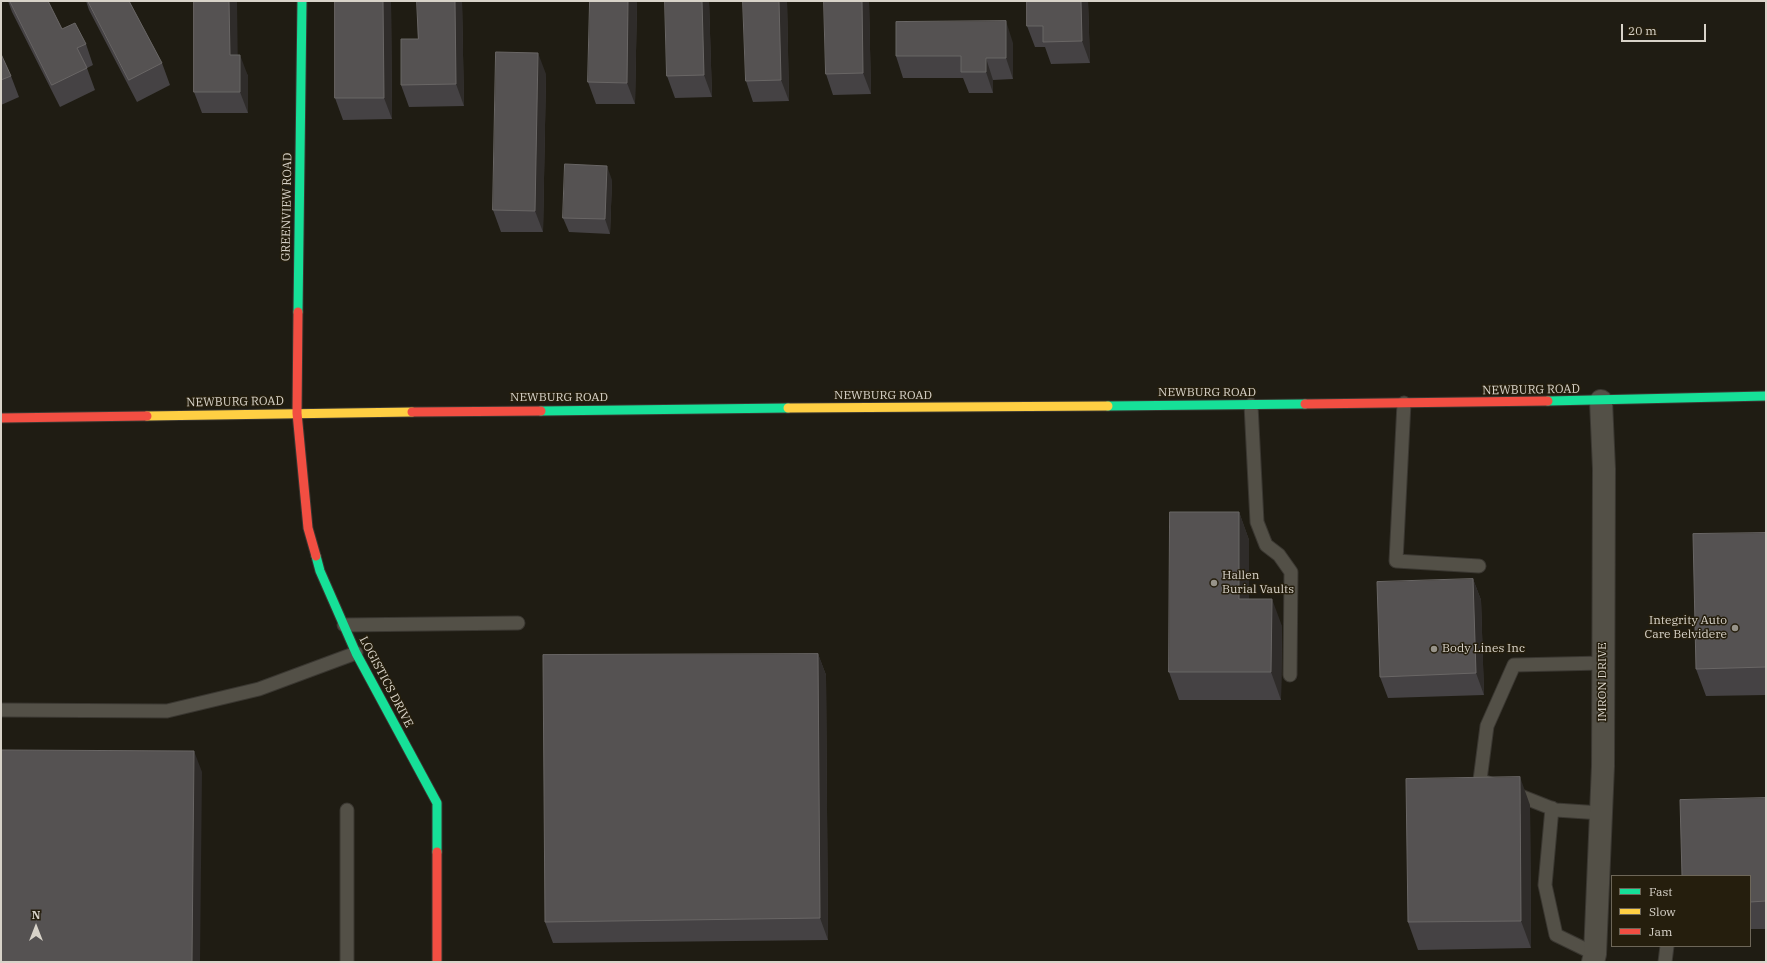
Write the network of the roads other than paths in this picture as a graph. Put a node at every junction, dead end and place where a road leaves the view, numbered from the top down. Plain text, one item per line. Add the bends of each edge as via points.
1 (302, 1) edge
2 (1766, 396) edge
3 (1601, 401) junction
4 (1404, 403) junction
5 (1251, 405) junction
6 (297, 413) junction
7 (1, 418) edge
8 (1479, 566) dead end
9 (518, 623) dead end
10 (344, 625) junction
11 (356, 653) junction
12 (1603, 663) junction
13 (1290, 675) dead end
14 (1, 710) edge
15 (1552, 808) junction
16 (347, 810) dead end
17 (1601, 814) junction
18 (1605, 886) edge
19 (1667, 947) edge
20 (1594, 958) edge
21 (347, 962) edge
22 (437, 962) edge
23 (1665, 962) edge

1 - 6 main road, GREENVIEW ROAD
2 - 3 main road, NEWBURG ROAD
3 - 4 main road, NEWBURG ROAD
3 - 12 street, IMRON DRIVE via 1604,469
4 - 5 main road, NEWBURG ROAD
4 - 8 lane via 1396,561
5 - 6 main road, NEWBURG ROAD
5 - 13 lane via 1256,522 1266,546 1279,555 1291,572
6 - 7 main road, NEWBURG ROAD
6 - 10 main road, LOGISTICS DRIVE via 308,528 320,571
9 - 10 lane
10 - 11 main road, LOGISTICS DRIVE
11 - 14 lane via 259,689 167,711
11 - 22 main road, LOGISTICS DRIVE via 437,803
12 - 15 lane via 1514,665 1487,726 1480,780
12 - 17 street, IMRON DRIVE
15 - 17 lane
15 - 20 lane via 1545,885 1556,935
16 - 21 lane
17 - 18 street, IMRON DRIVE
18 - 20 street, IMRON DRIVE
19 - 23 lane

